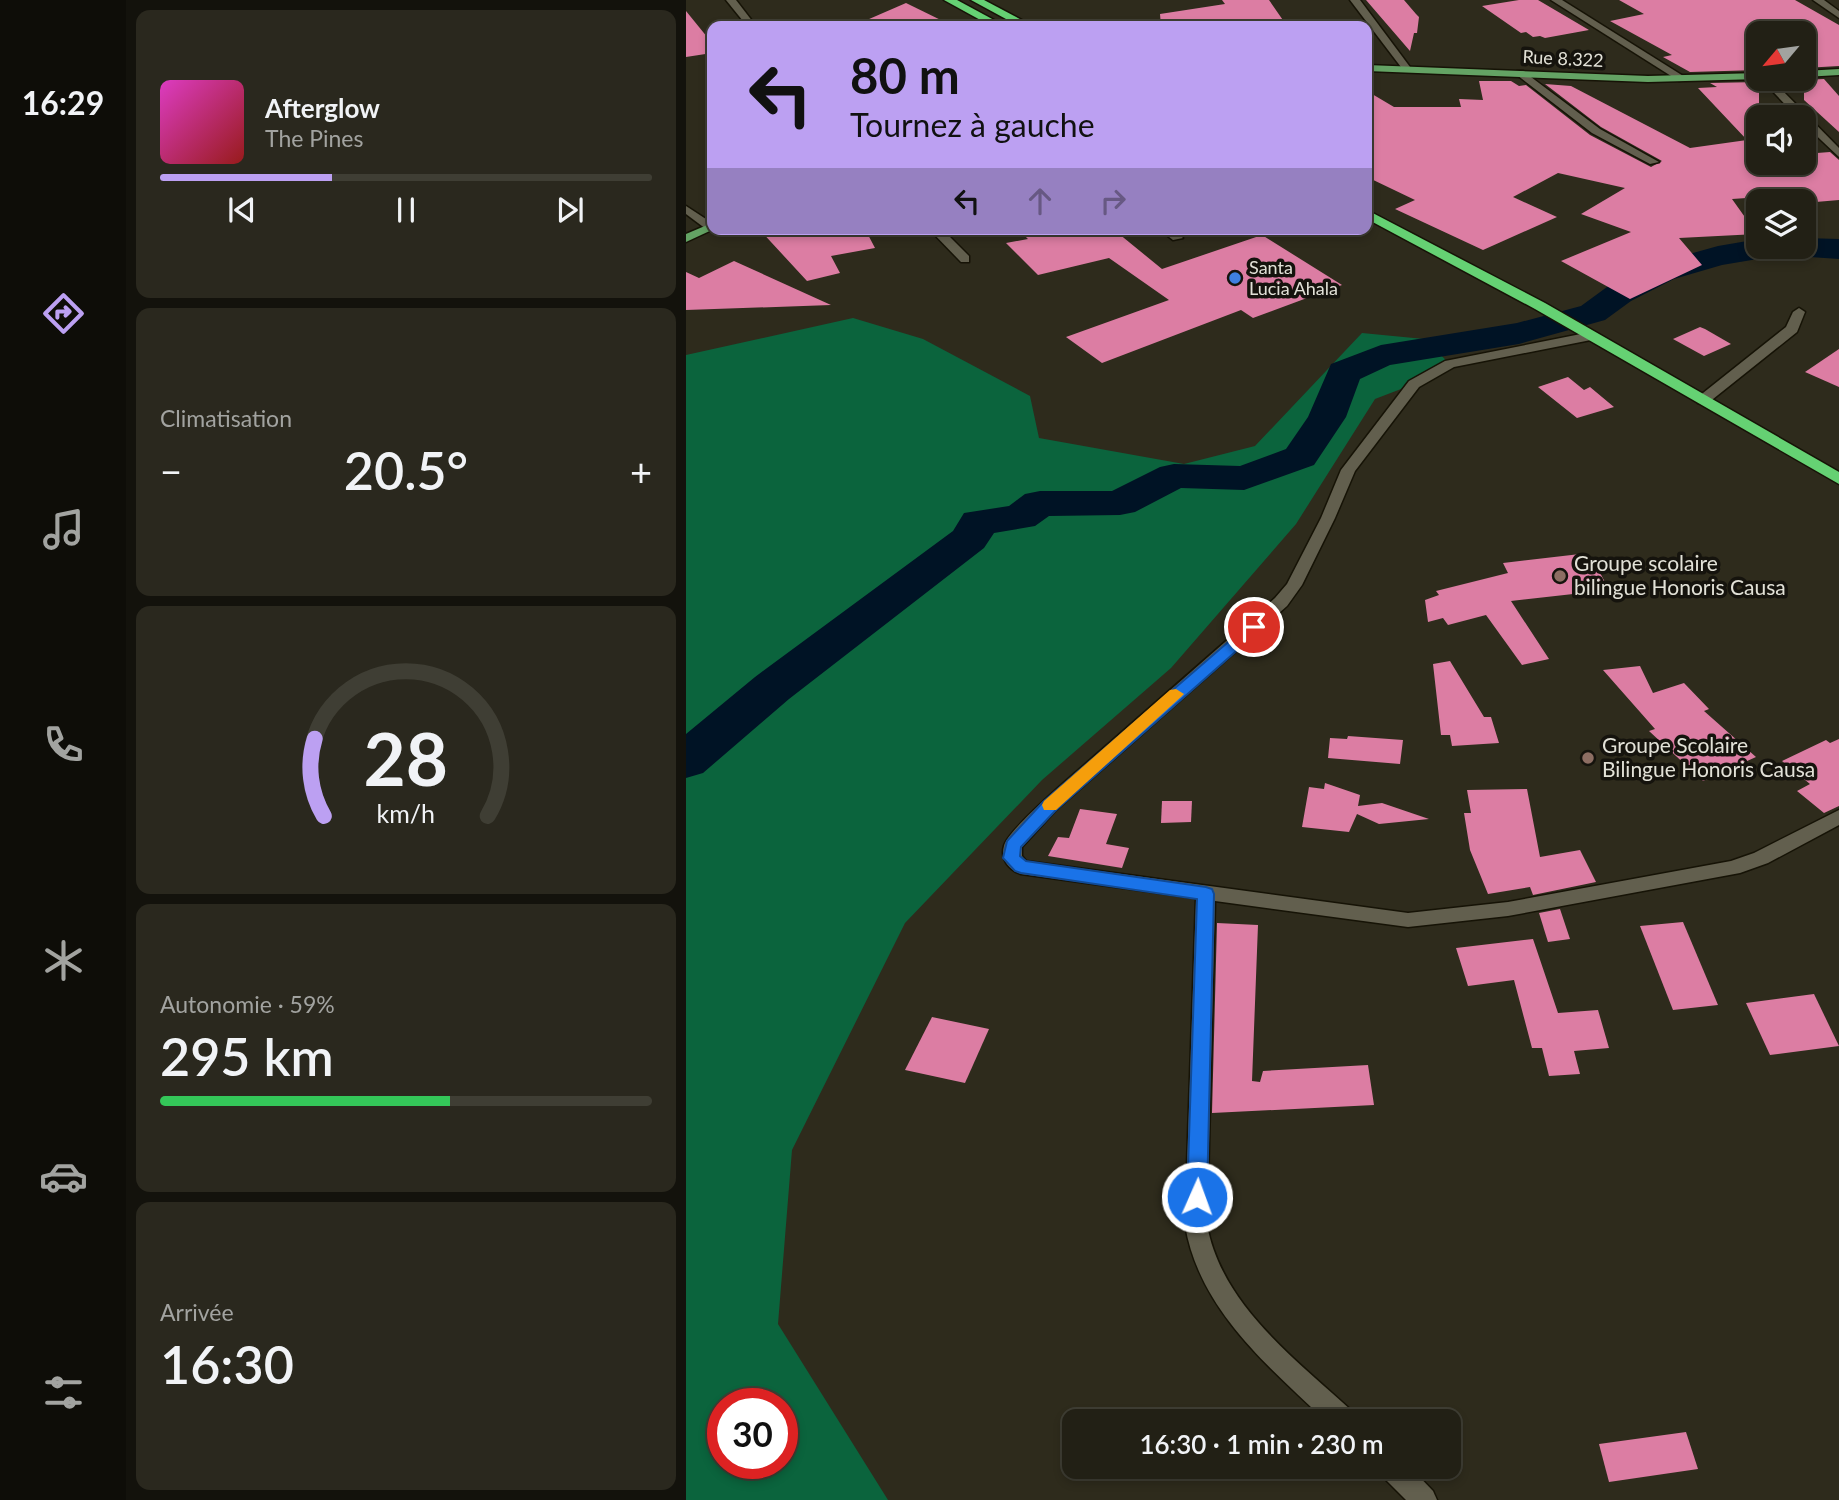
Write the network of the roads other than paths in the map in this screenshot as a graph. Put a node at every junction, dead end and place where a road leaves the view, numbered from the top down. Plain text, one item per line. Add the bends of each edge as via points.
1 (731, 0) edge
2 (950, 0) edge
3 (976, 0) edge
4 (1355, 0) edge
5 (1556, 0) edge
6 (1818, 0) edge
7 (1839, 15) edge
8 (748, 21) edge
9 (990, 21) edge
10 (1017, 21) edge
11 (1371, 21) edge
12 (1372, 23) edge
13 (1372, 68) edge
14 (1407, 69) junction
15 (1839, 72) edge
16 (1520, 73) junction
17 (1816, 73) edge
18 (1746, 77) edge
19 (1683, 79) junction
20 (1778, 91) edge
21 (1791, 105) edge
22 (1816, 130) edge
23 (1839, 153) edge
24 (1654, 162) dead end
25 (686, 209) edge
26 (1372, 217) edge
27 (707, 224) edge
28 (707, 229) edge
29 (941, 235) edge
30 (1174, 235) edge
31 (1177, 237) dead end
32 (686, 238) edge
33 (965, 259) dead end
34 (1799, 312) dead end
35 (1591, 335) junction
36 (1703, 400) junction
37 (1839, 479) edge
38 (1839, 817) edge
39 (1206, 894) junction
40 (1332, 1409) edge
41 (1403, 1479) edge
42 (1424, 1500) edge

1 - 8 street
2 - 9 highway
3 - 10 highway
4 - 11 street
5 - 19 street
6 - 7 street
12 - 14 street
13 - 14 main road, Rue 8.322
14 - 16 main road, Rue 8.322
15 - 17 main road
16 - 19 main road, Rue 8.322
16 - 24 street via 1596,131
18 - 19 main road, Rue 8.322
20 - 21 street
22 - 23 street
25 - 27 street
26 - 35 highway
28 - 32 main road
29 - 33 street
30 - 31 street
34 - 36 street via 1792,329
35 - 36 highway
35 - 39 street via 1450,364 1414,384 1348,471 1294,584 1281,601 1049,806 1013,845 1012,858 1021,867
36 - 37 highway
38 - 39 street via 1733,868 1452,916 1408,920
39 - 40 street via 1196,1225 1202,1254 1218,1288 1249,1328
41 - 42 street

